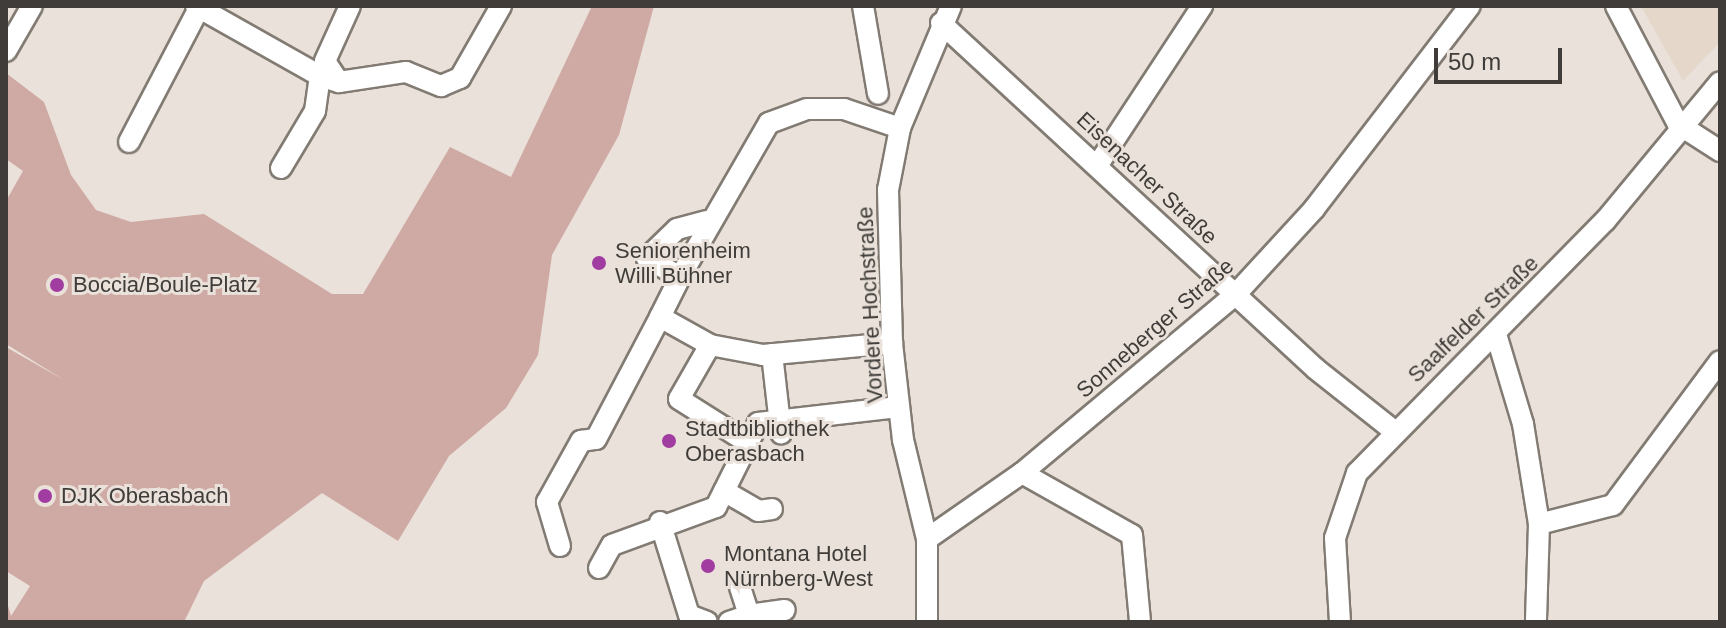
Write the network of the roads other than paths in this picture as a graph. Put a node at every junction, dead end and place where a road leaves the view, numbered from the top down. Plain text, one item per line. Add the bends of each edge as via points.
1 (32, 6) edge
2 (350, 6) edge
3 (501, 6) edge
4 (863, 6) edge
5 (1202, 6) edge
6 (1470, 6) edge
7 (1616, 6) edge
8 (198, 7) edge
9 (946, 15) edge
10 (6, 51) edge
11 (330, 79) junction
12 (1720, 82) edge
13 (878, 94) dead end
14 (1678, 124) junction
15 (900, 128) junction
16 (129, 142) dead end
17 (1720, 151) edge
18 (1099, 163) junction
19 (281, 168) dead end
20 (707, 221) junction
21 (680, 277) junction
22 (1235, 295) junction
23 (660, 317) junction
24 (1496, 334) junction
25 (892, 343) junction
26 (710, 345) junction
27 (772, 354) junction
28 (1720, 361) edge
29 (898, 407) junction
30 (780, 427) junction
31 (1393, 430) junction
32 (747, 442) junction
33 (1022, 473) junction
34 (724, 491) junction
35 (772, 509) dead end
36 (660, 522) junction
37 (1539, 524) junction
38 (927, 539) junction
39 (560, 546) dead end
40 (599, 568) dead end
41 (740, 587) dead end
42 (785, 610) dead end
43 (739, 618) edge
44 (707, 622) edge
45 (927, 622) edge
46 (1140, 622) edge
47 (1340, 622) edge
48 (1536, 622) edge

1 - 10 street
2 - 11 street via 325,61
3 - 11 street via 460,78 441,86 406,72
4 - 13 street
5 - 18 street
6 - 22 street, Sonneberger Straße via 1314,209
7 - 14 street
8 - 11 street
8 - 16 street
9 - 15 street, Vordere Hochstraße
9 - 18 street, Eisenacher Straße
11 - 19 street
12 - 14 street, Saalfelder Straße
14 - 17 street
14 - 24 street, Saalfelder Straße via 1605,221
15 - 20 street via 844,109 807,109 769,123
15 - 25 street, Vordere Hochstraße via 888,190
18 - 22 street, Eisenacher Straße
20 - 21 street
20 - 21 street via 677,229 647,258
21 - 23 street
22 - 31 street, Eisenacher Straße
22 - 33 street, Sonneberger Straße
23 - 26 street
23 - 39 street via 596,439 581,441 547,502
24 - 31 street, Saalfelder Straße
24 - 37 street via 1523,424
25 - 27 street
25 - 29 street, Vordere Hochstraße
26 - 27 street
26 - 32 street via 679,399
27 - 30 street
28 - 37 street via 1613,505
29 - 30 street
29 - 38 street, Vordere Hochstraße
30 - 32 street via 758,423
31 - 47 street, Saalfelder Straße via 1357,473 1340,515
32 - 34 street
33 - 38 street, Sonneberger Straße
33 - 46 street via 1132,535
34 - 35 street via 758,511
34 - 36 street via 716,507
36 - 40 street via 612,545
36 - 44 street via 689,615
37 - 48 street
38 - 45 street, Vordere Hochstraße
41 - 43 street
42 - 43 street

